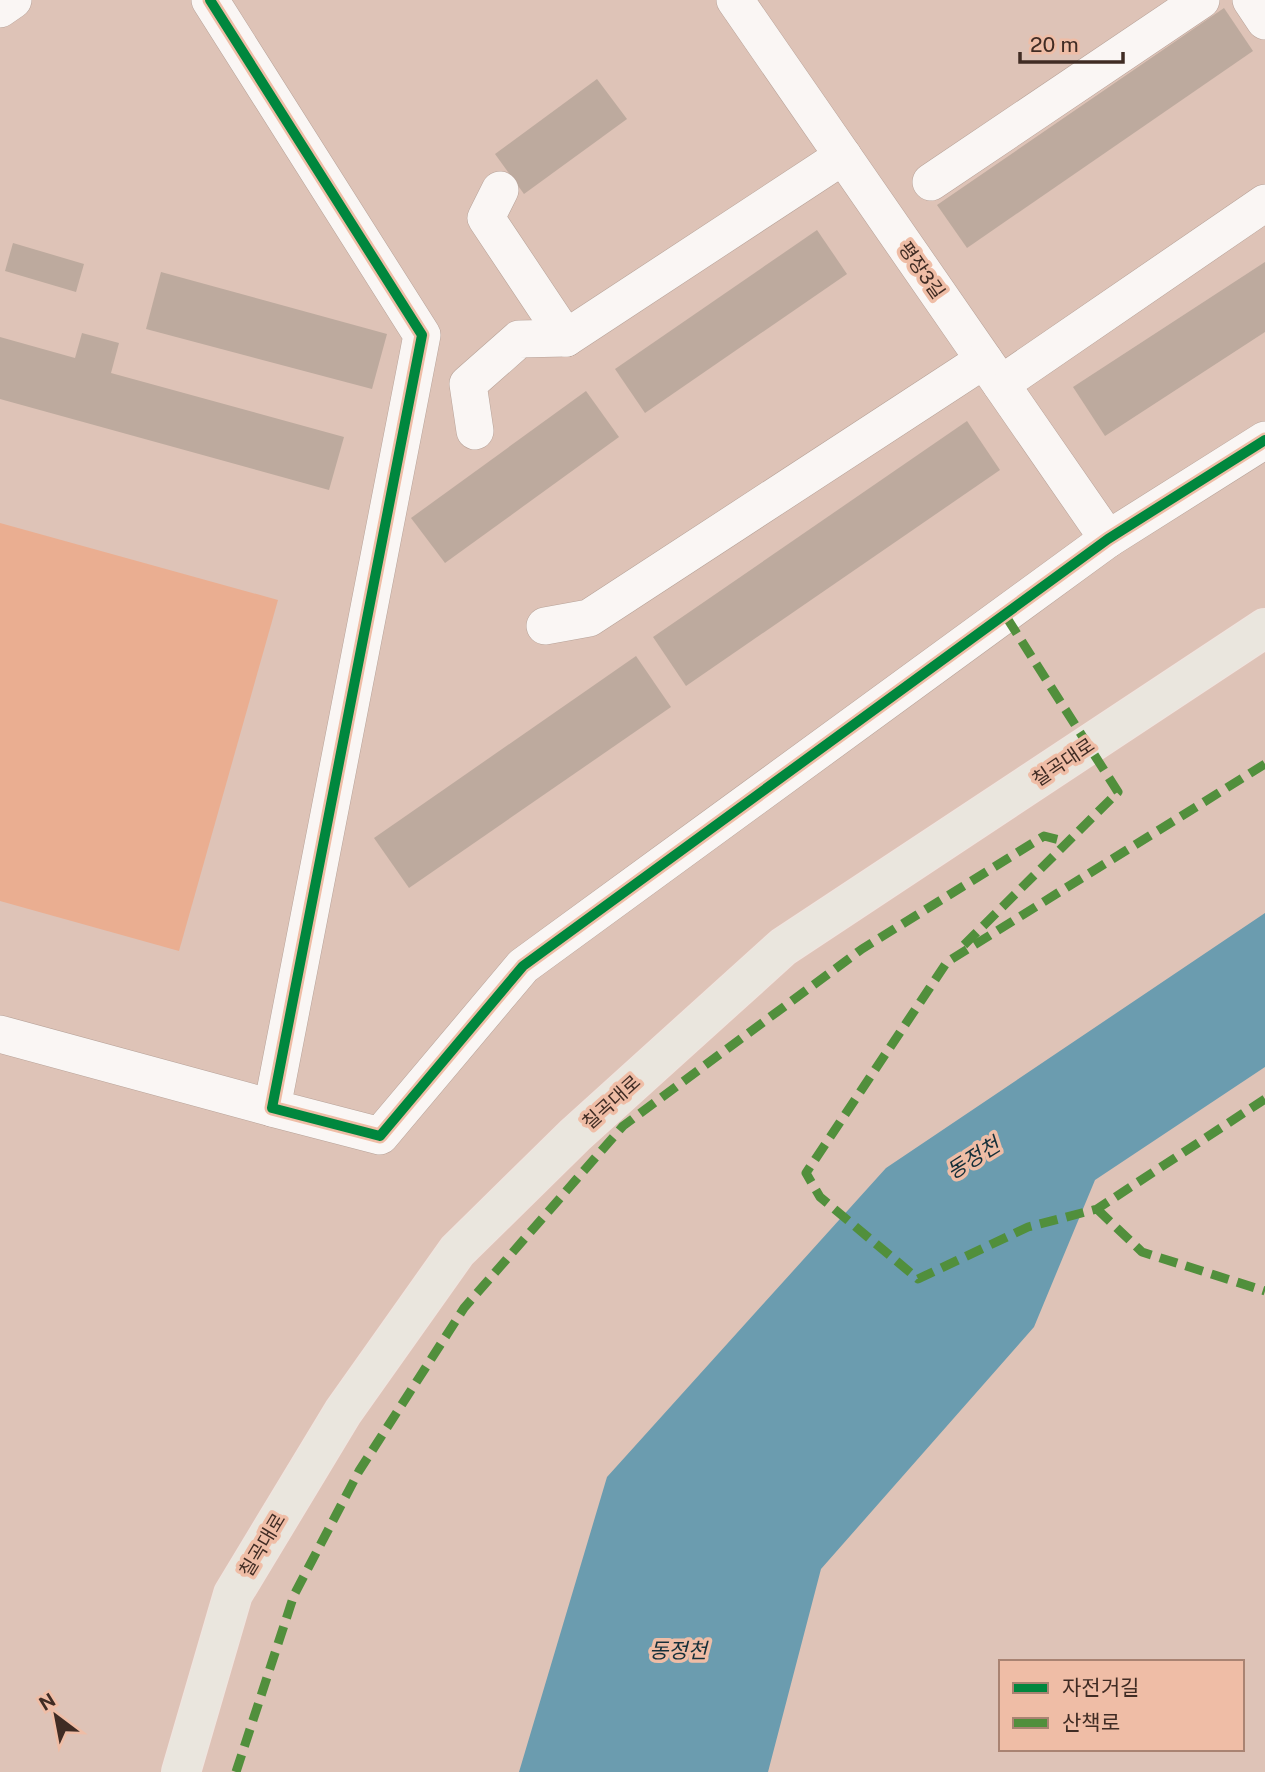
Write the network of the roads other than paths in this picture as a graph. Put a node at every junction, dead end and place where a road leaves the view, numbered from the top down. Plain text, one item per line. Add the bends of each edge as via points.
1 (13, 0) edge
2 (209, 0) edge
3 (735, 0) edge
4 (1201, 0) edge
5 (1251, 0) edge
6 (0, 9) edge
7 (1265, 20) edge
8 (843, 156) junction
9 (931, 182) dead end
10 (499, 190) dead end
11 (1265, 203) edge
12 (566, 338) junction
13 (993, 372) junction
14 (475, 431) dead end
15 (1265, 440) edge
16 (1108, 539) junction
17 (545, 626) dead end
18 (1265, 628) edge
19 (0, 1034) edge
20 (272, 1108) junction
21 (181, 1772) edge

1 - 6 street
2 - 20 street via 422,335
3 - 8 street, 평장3길
4 - 9 street
5 - 7 street
8 - 12 street
8 - 13 street, 평장3길
10 - 12 street via 486,218
11 - 13 street
12 - 14 street via 519,339 468,384
13 - 16 street, 평장3길
13 - 17 street via 589,618
15 - 16 street
16 - 20 street via 523,966 380,1136
18 - 21 main road, 칠곡대로 via 783,947 575,1135 457,1251 343,1412 233,1594
19 - 20 street

